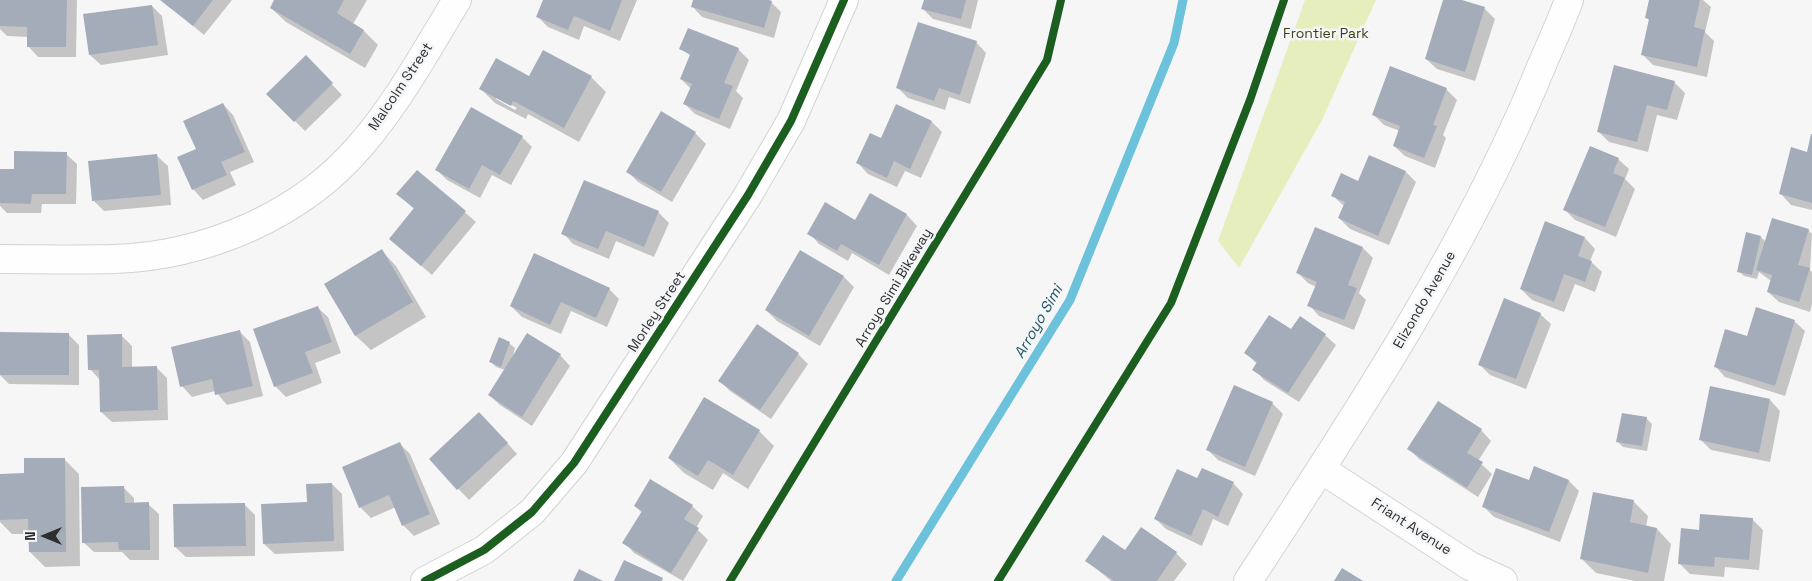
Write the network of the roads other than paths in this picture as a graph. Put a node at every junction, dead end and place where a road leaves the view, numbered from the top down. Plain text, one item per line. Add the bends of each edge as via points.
1 (457, 0) edge
2 (844, 0) edge
3 (1569, 0) edge
4 (0, 259) edge
5 (1321, 469) junction
6 (425, 581) edge
7 (1248, 581) edge
8 (1503, 581) edge

1 - 4 street, Malcolm Street via 394,103 360,146 320,184 279,213 230,236 179,251 115,259
2 - 6 street, Morley Street via 791,120 772,154 574,463 532,512 484,550
3 - 5 street, Elizondo Avenue via 1515,129 1460,239 1402,341
5 - 7 street, Elizondo Avenue
5 - 8 street, Friant Avenue via 1470,566

